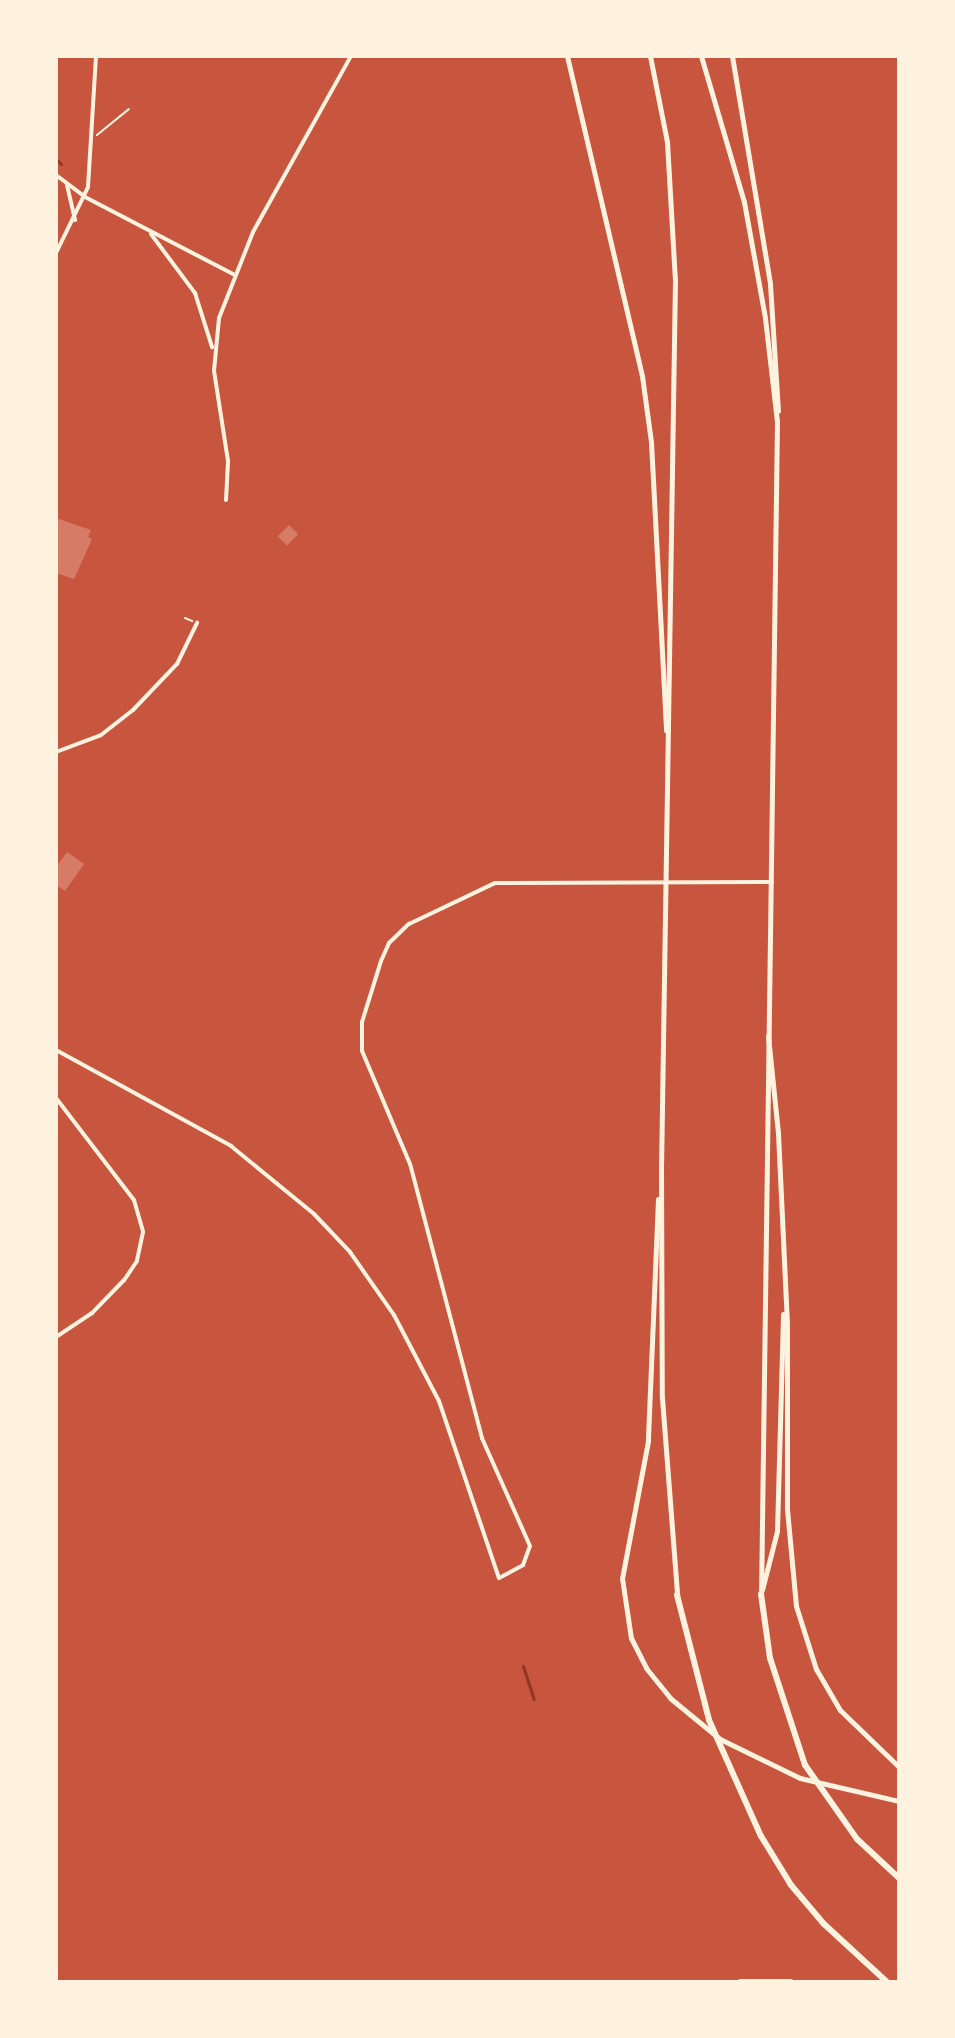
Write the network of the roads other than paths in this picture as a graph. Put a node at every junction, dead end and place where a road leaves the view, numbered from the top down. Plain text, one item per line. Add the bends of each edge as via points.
1 (96, 56) edge
2 (351, 56) edge
3 (567, 56) edge
4 (650, 56) edge
5 (701, 56) edge
6 (732, 56) edge
7 (56, 175) edge
8 (66, 183) junction
9 (85, 197) junction
10 (75, 221) junction
11 (143, 227) junction
12 (56, 253) edge
13 (235, 275) junction
14 (214, 357) junction
15 (777, 422) junction
16 (226, 500) dead end
17 (197, 623) dead end
18 (56, 752) edge
19 (667, 772) junction
20 (666, 882) junction
21 (772, 882) junction
22 (767, 1035) junction
23 (56, 1050) edge
24 (56, 1098) edge
25 (661, 1166) junction
26 (784, 1292) junction
27 (56, 1337) edge
28 (761, 1594) junction
29 (677, 1595) joint
30 (899, 1767) edge
31 (898, 1801) edge
32 (899, 1878) edge
33 (740, 1982) edge
34 (790, 1982) edge
35 (887, 1982) edge

1 - 9 street
2 - 13 street
3 - 19 main road via 642,376 651,442
4 - 19 main road via 669,158 675,279
5 - 15 main road via 746,215
6 - 15 main road via 770,284
7 - 8 street
8 - 9 street
8 - 10 street
9 - 10 street
9 - 11 street
10 - 12 street
11 - 13 street
11 - 14 street via 195,293
13 - 14 street via 219,318
14 - 16 street via 228,461
15 - 21 main road
17 - 18 street via 177,664 133,710 101,735
19 - 20 main road
20 - 21 street
20 - 23 street via 536,881 475,889 409,924 389,943 362,1022 362,1051 388,1102 417,1190 482,1438 529,1541 523,1565 499,1578 439,1401 394,1315 350,1252 314,1214 231,1146
20 - 25 main road
21 - 22 main road
22 - 26 main road via 775,1082
22 - 28 main road
24 - 27 street via 134,1200 143,1232 137,1261 124,1280 92,1313
25 - 29 main road via 662,1398
25 - 31 main road via 651,1411 625,1546 623,1606 646,1668 689,1716 773,1768
26 - 28 main road via 777,1531
26 - 30 main road via 787,1509 796,1606 816,1669 840,1710
28 - 32 main road via 770,1658 805,1765 857,1839
29 - 35 main road via 709,1720 761,1836 791,1885 824,1924
33 - 34 highway

